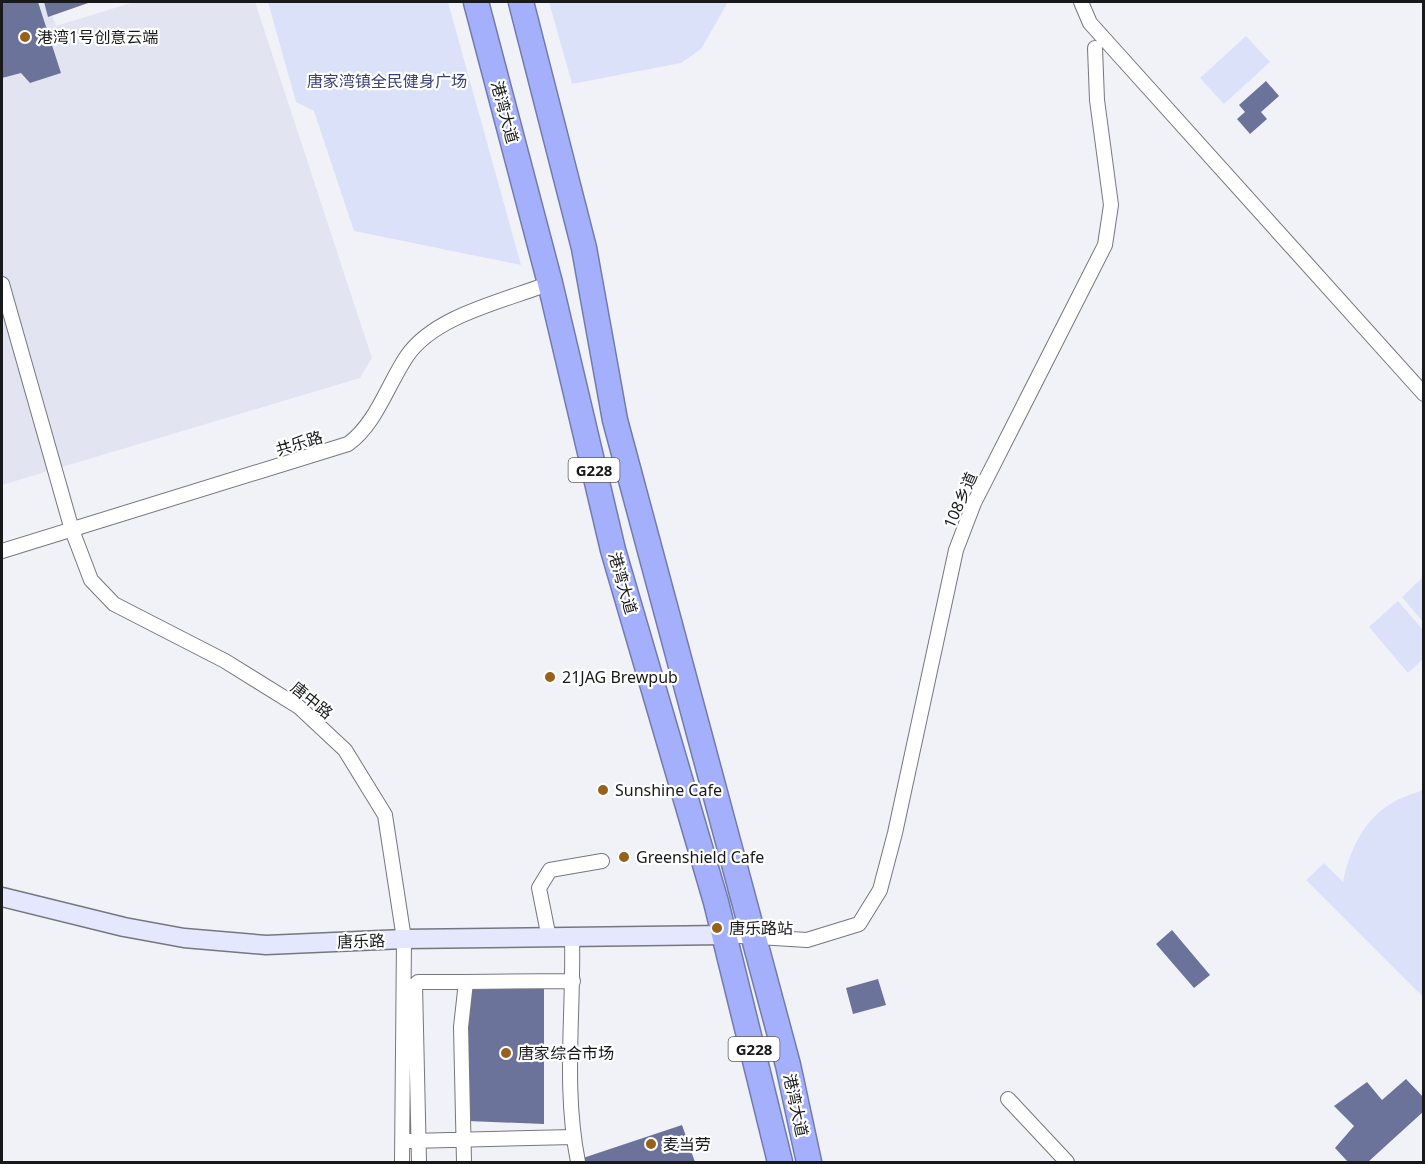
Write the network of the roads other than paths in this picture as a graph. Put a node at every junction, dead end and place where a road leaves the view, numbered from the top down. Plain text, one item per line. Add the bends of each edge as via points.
1 (476, 2) edge
2 (521, 2) edge
3 (1081, 2) edge
4 (1095, 48) dead end
5 (2, 284) edge
6 (550, 284) junction
7 (1424, 394) edge
8 (72, 530) junction
9 (2, 551) edge
10 (602, 861) dead end
11 (2, 897) edge
12 (725, 935) junction
13 (572, 937) junction
14 (754, 937) junction
15 (549, 938) junction
16 (404, 939) junction
17 (573, 981) junction
18 (466, 982) junction
19 (1008, 1099) dead end
20 (573, 1137) junction
21 (462, 1138) junction
22 (418, 1140) junction
23 (401, 1141) junction
24 (402, 1162) edge
25 (419, 1162) edge
26 (464, 1162) edge
27 (578, 1162) edge
28 (780, 1162) edge
29 (809, 1162) edge
30 (1067, 1162) edge

1 - 6 highway, 港湾大道 / G228
2 - 14 highway, 港湾大道 / G228 via 584,248 615,420
3 - 7 street via 1090,24
4 - 14 street, 108乡道 via 1097,100 1111,205 1104,245 974,503 956,550 880,891 859,924 807,940
5 - 8 street, 唐中路
6 - 8 street, 共乐路 via 450,321 427,335 408,355 362,432 348,444
6 - 12 highway, 港湾大道 / G228 via 613,550
8 - 9 street, 共乐路
8 - 16 street, 唐中路 via 91,580 106,598 225,661 299,707 345,750 385,815
10 - 15 street via 550,870 539,888
11 - 16 street, 唐乐路 via 184,938 266,945
12 - 13 street, 唐乐路
12 - 14 street
12 - 28 highway, 港湾大道 / G228
13 - 15 street, 唐乐路
13 - 17 street
14 - 29 highway, 港湾大道 / G228
15 - 16 street, 唐乐路
16 - 23 street, 唐中路
17 - 18 street
17 - 20 street via 568,1062
18 - 21 street via 461,1027
18 - 22 street via 415,985
19 - 30 street
20 - 21 street
20 - 27 street
21 - 22 street
21 - 26 street
22 - 23 street
22 - 25 street
23 - 24 street, 唐中路

